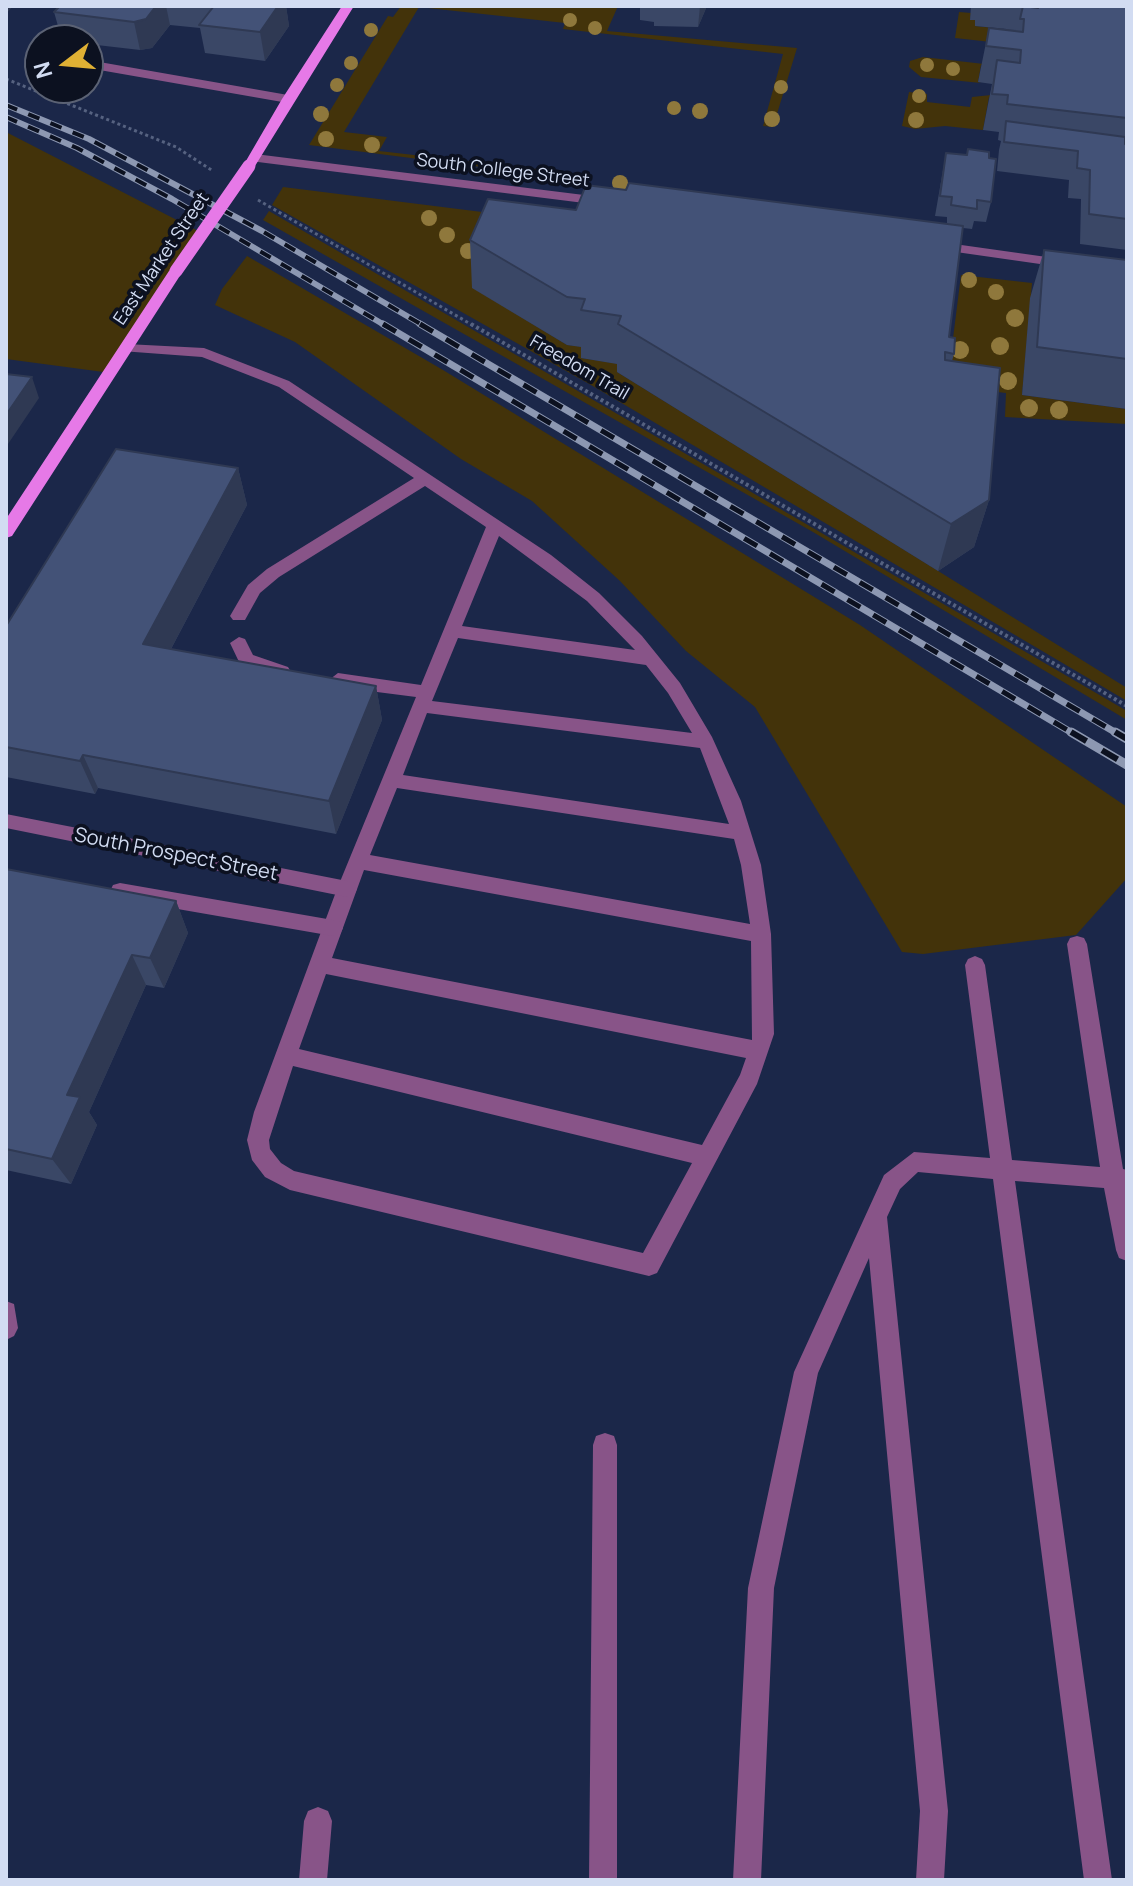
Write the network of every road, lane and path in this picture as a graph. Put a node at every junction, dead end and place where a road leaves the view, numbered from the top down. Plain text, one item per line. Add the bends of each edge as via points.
1 (348, 6) edge
2 (104, 67) edge
3 (6, 79) edge
4 (288, 99) junction
5 (252, 162) junction
6 (213, 171) dead end
7 (251, 195) dead end
8 (622, 204) edge
9 (920, 244) edge
10 (1086, 267) edge
11 (126, 348) junction
12 (424, 479) junction
13 (494, 527) junction
14 (6, 532) edge
15 (239, 616) dead end
16 (452, 631) junction
17 (239, 643) dead end
18 (651, 659) junction
19 (424, 699) junction
20 (1127, 706) edge
21 (706, 742) junction
22 (391, 780) junction
23 (6, 821) edge
24 (741, 833) junction
25 (358, 861) junction
26 (99, 888) edge
27 (347, 889) junction
28 (333, 928) junction
29 (761, 934) junction
30 (1077, 944) dead end
31 (320, 964) junction
32 (975, 965) dead end
33 (759, 1051) junction
34 (286, 1055) junction
35 (708, 1157) junction
36 (1002, 1170) junction
37 (1120, 1180) edge
38 (877, 1215) junction
39 (1127, 1250) edge
40 (6, 1312) edge
41 (6, 1328) edge
42 (605, 1445) dead end
43 (318, 1821) dead end
44 (313, 1880) edge
45 (603, 1880) edge
46 (747, 1880) edge
47 (762, 1880) edge
48 (930, 1880) edge
49 (1098, 1880) edge

1 - 4 main road, East Market Street
2 - 4 street
3 - 6 path via 176,147
4 - 5 main road, East Market Street
5 - 8 street, South College Street
5 - 11 main road, East Market Street, bridge
7 - 20 path, Freedom Trail
9 - 10 street
11 - 12 street via 204,353 284,384
11 - 14 main road, East Market Street
12 - 13 street
12 - 15 street via 273,573 254,589
13 - 16 street
13 - 18 street via 593,597
16 - 18 street
16 - 19 street
17 - 19 street via 246,659 273,671
18 - 21 street
19 - 21 street
19 - 22 street
21 - 24 street
22 - 24 street
22 - 25 street
23 - 27 street, South Prospect Street
24 - 29 street
25 - 27 street
25 - 29 street
26 - 28 street
27 - 28 street
28 - 31 street
29 - 33 street via 764,1034
30 - 37 street
31 - 33 street
31 - 34 street
32 - 36 street
33 - 35 street
34 - 35 street
34 - 35 street via 258,1140 260,1153 273,1170 290,1180 649,1265
36 - 37 street
36 - 38 street via 914,1162 892,1182
36 - 49 street
37 - 39 street
38 - 46 street via 806,1372 761,1588
38 - 48 street via 934,1811
40 - 41 street
42 - 45 street
43 - 44 street
46 - 47 street

